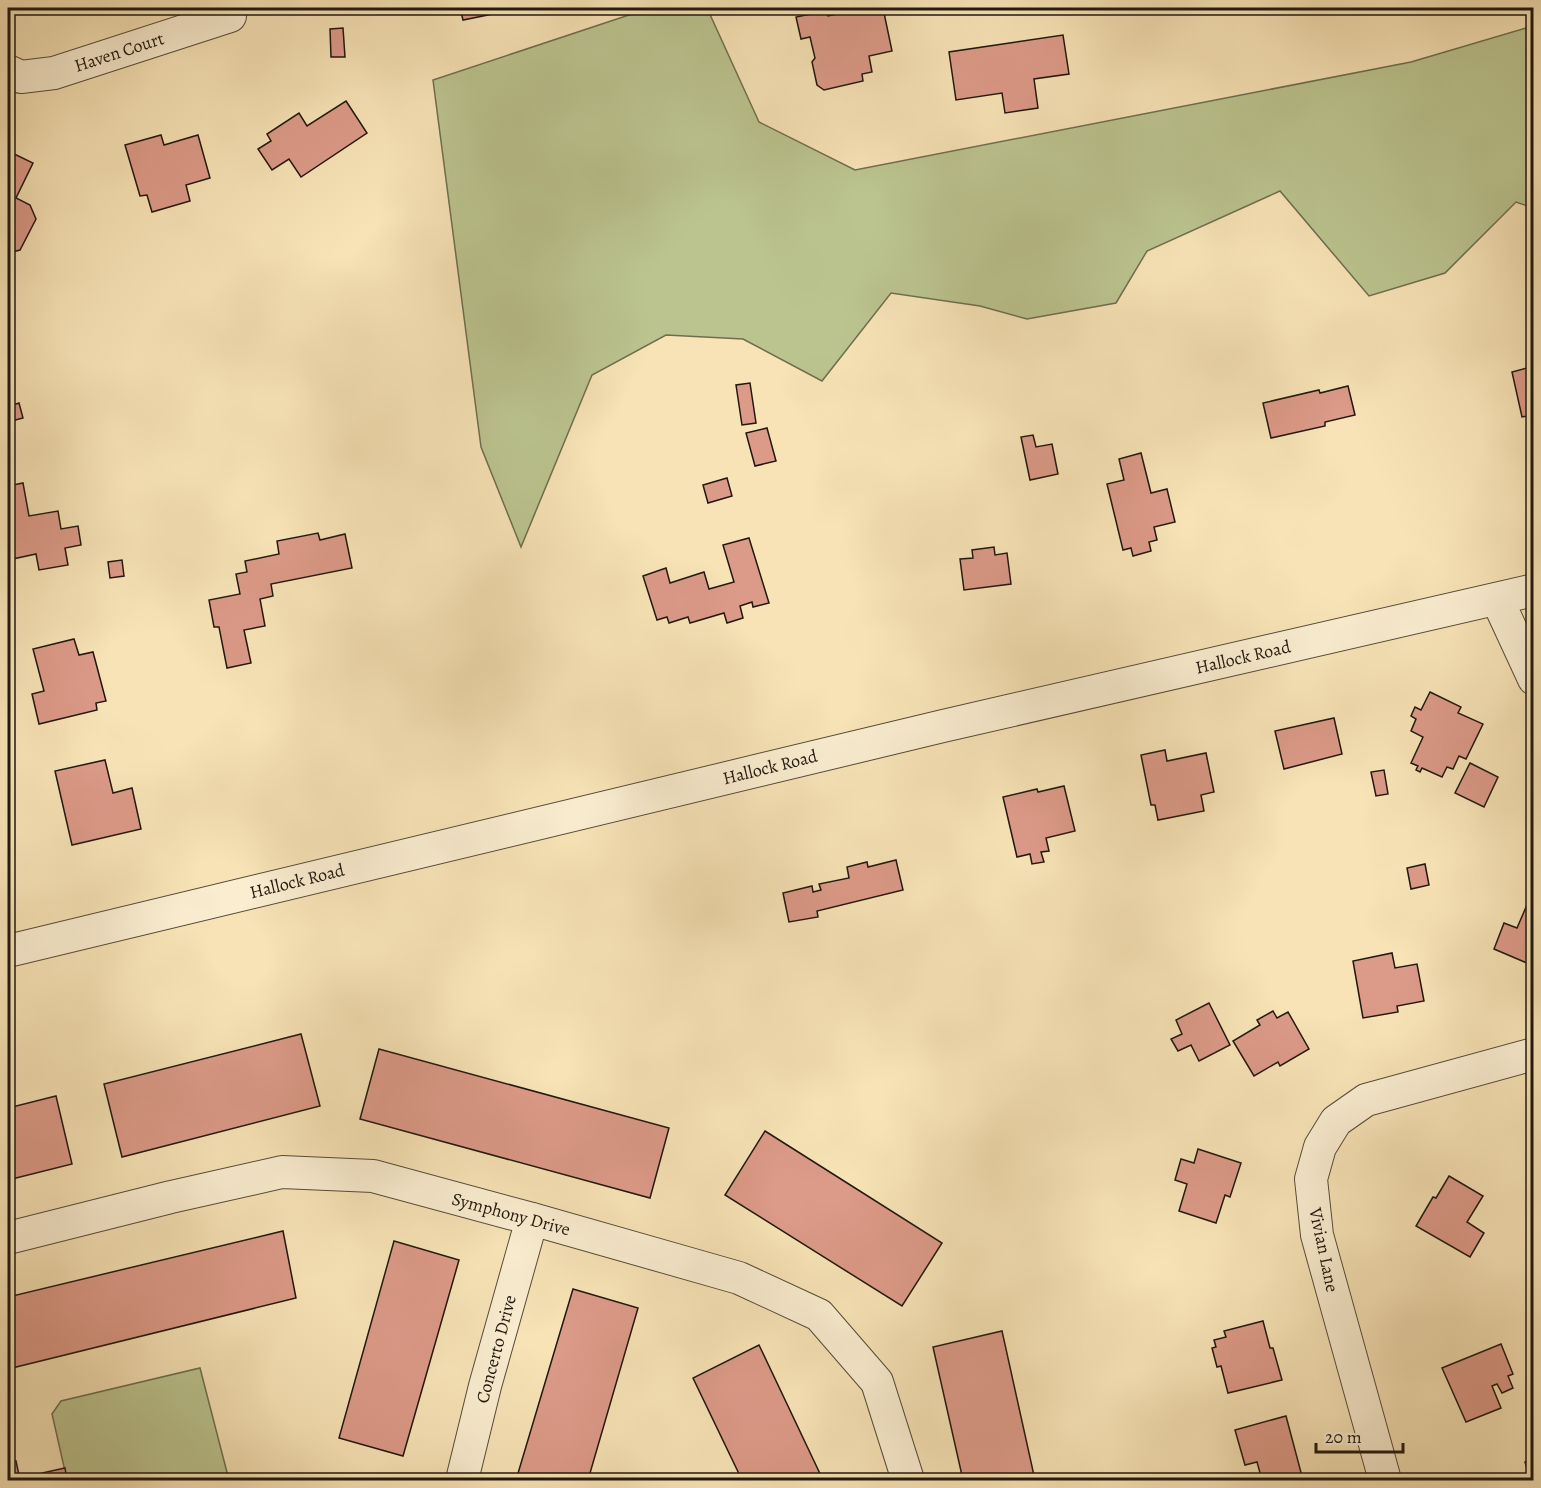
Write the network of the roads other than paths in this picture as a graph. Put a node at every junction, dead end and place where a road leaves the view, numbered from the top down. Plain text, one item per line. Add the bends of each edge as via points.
1 (230, 16) dead end
2 (8, 71) edge
3 (1533, 590) edge
4 (1497, 599) junction
5 (1533, 679) edge
6 (9, 944) edge
7 (1533, 1054) edge
8 (532, 1219) junction
9 (8, 1239) edge
10 (462, 1480) edge
11 (908, 1480) edge
12 (1385, 1480) edge

1 - 2 street, Haven Court via 54,73 21,77
3 - 4 street, Hallock Road
4 - 5 street
4 - 6 street, Hallock Road
7 - 12 street, Vivian Lane via 1366,1100 1336,1121 1320,1147 1311,1179 1317,1235
8 - 9 street, Symphony Drive via 373,1176 282,1172
8 - 10 street, Concerto Drive
8 - 11 street, Symphony Drive via 739,1278 819,1315 877,1382

